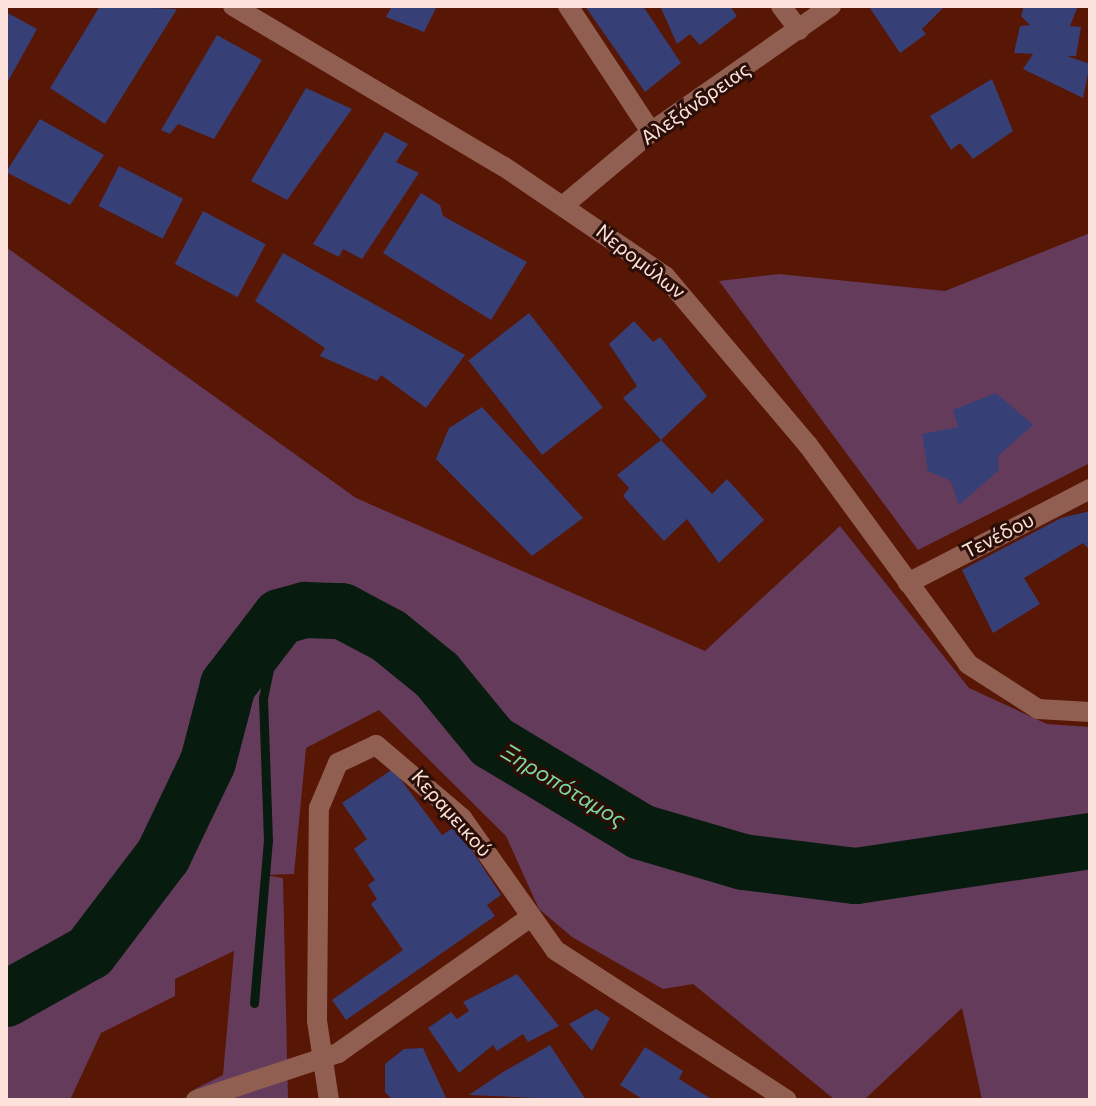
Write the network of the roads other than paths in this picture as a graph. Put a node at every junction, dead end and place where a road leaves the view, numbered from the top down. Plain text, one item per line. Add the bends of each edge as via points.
1 (233, 6) edge
2 (568, 6) edge
3 (781, 6) edge
4 (831, 6) edge
5 (799, 30) junction
6 (651, 132) junction
7 (564, 205) junction
8 (1090, 489) edge
9 (908, 583) junction
10 (1090, 712) edge
11 (528, 919) junction
12 (321, 1060) junction
13 (196, 1100) edge
14 (329, 1100) edge
15 (787, 1100) edge

1 - 7 street, Νερομύλων
2 - 6 street
3 - 5 street
4 - 5 street, Αλεξάνδρειας
5 - 6 street, Αλεξάνδρειας
6 - 7 street, Αλεξάνδρειας
7 - 9 street, Νερομύλων via 696,305
8 - 9 street, Τενέδου
9 - 10 street, Νερομύλων via 943,633 1012,697 1049,713
11 - 12 street via 371,1033
11 - 12 street, Κεραμεικού via 462,818 407,764 376,745 346,756 327,777 319,808 314,915
11 - 15 street, Κεραμεικού via 568,960
12 - 13 street
12 - 14 street

